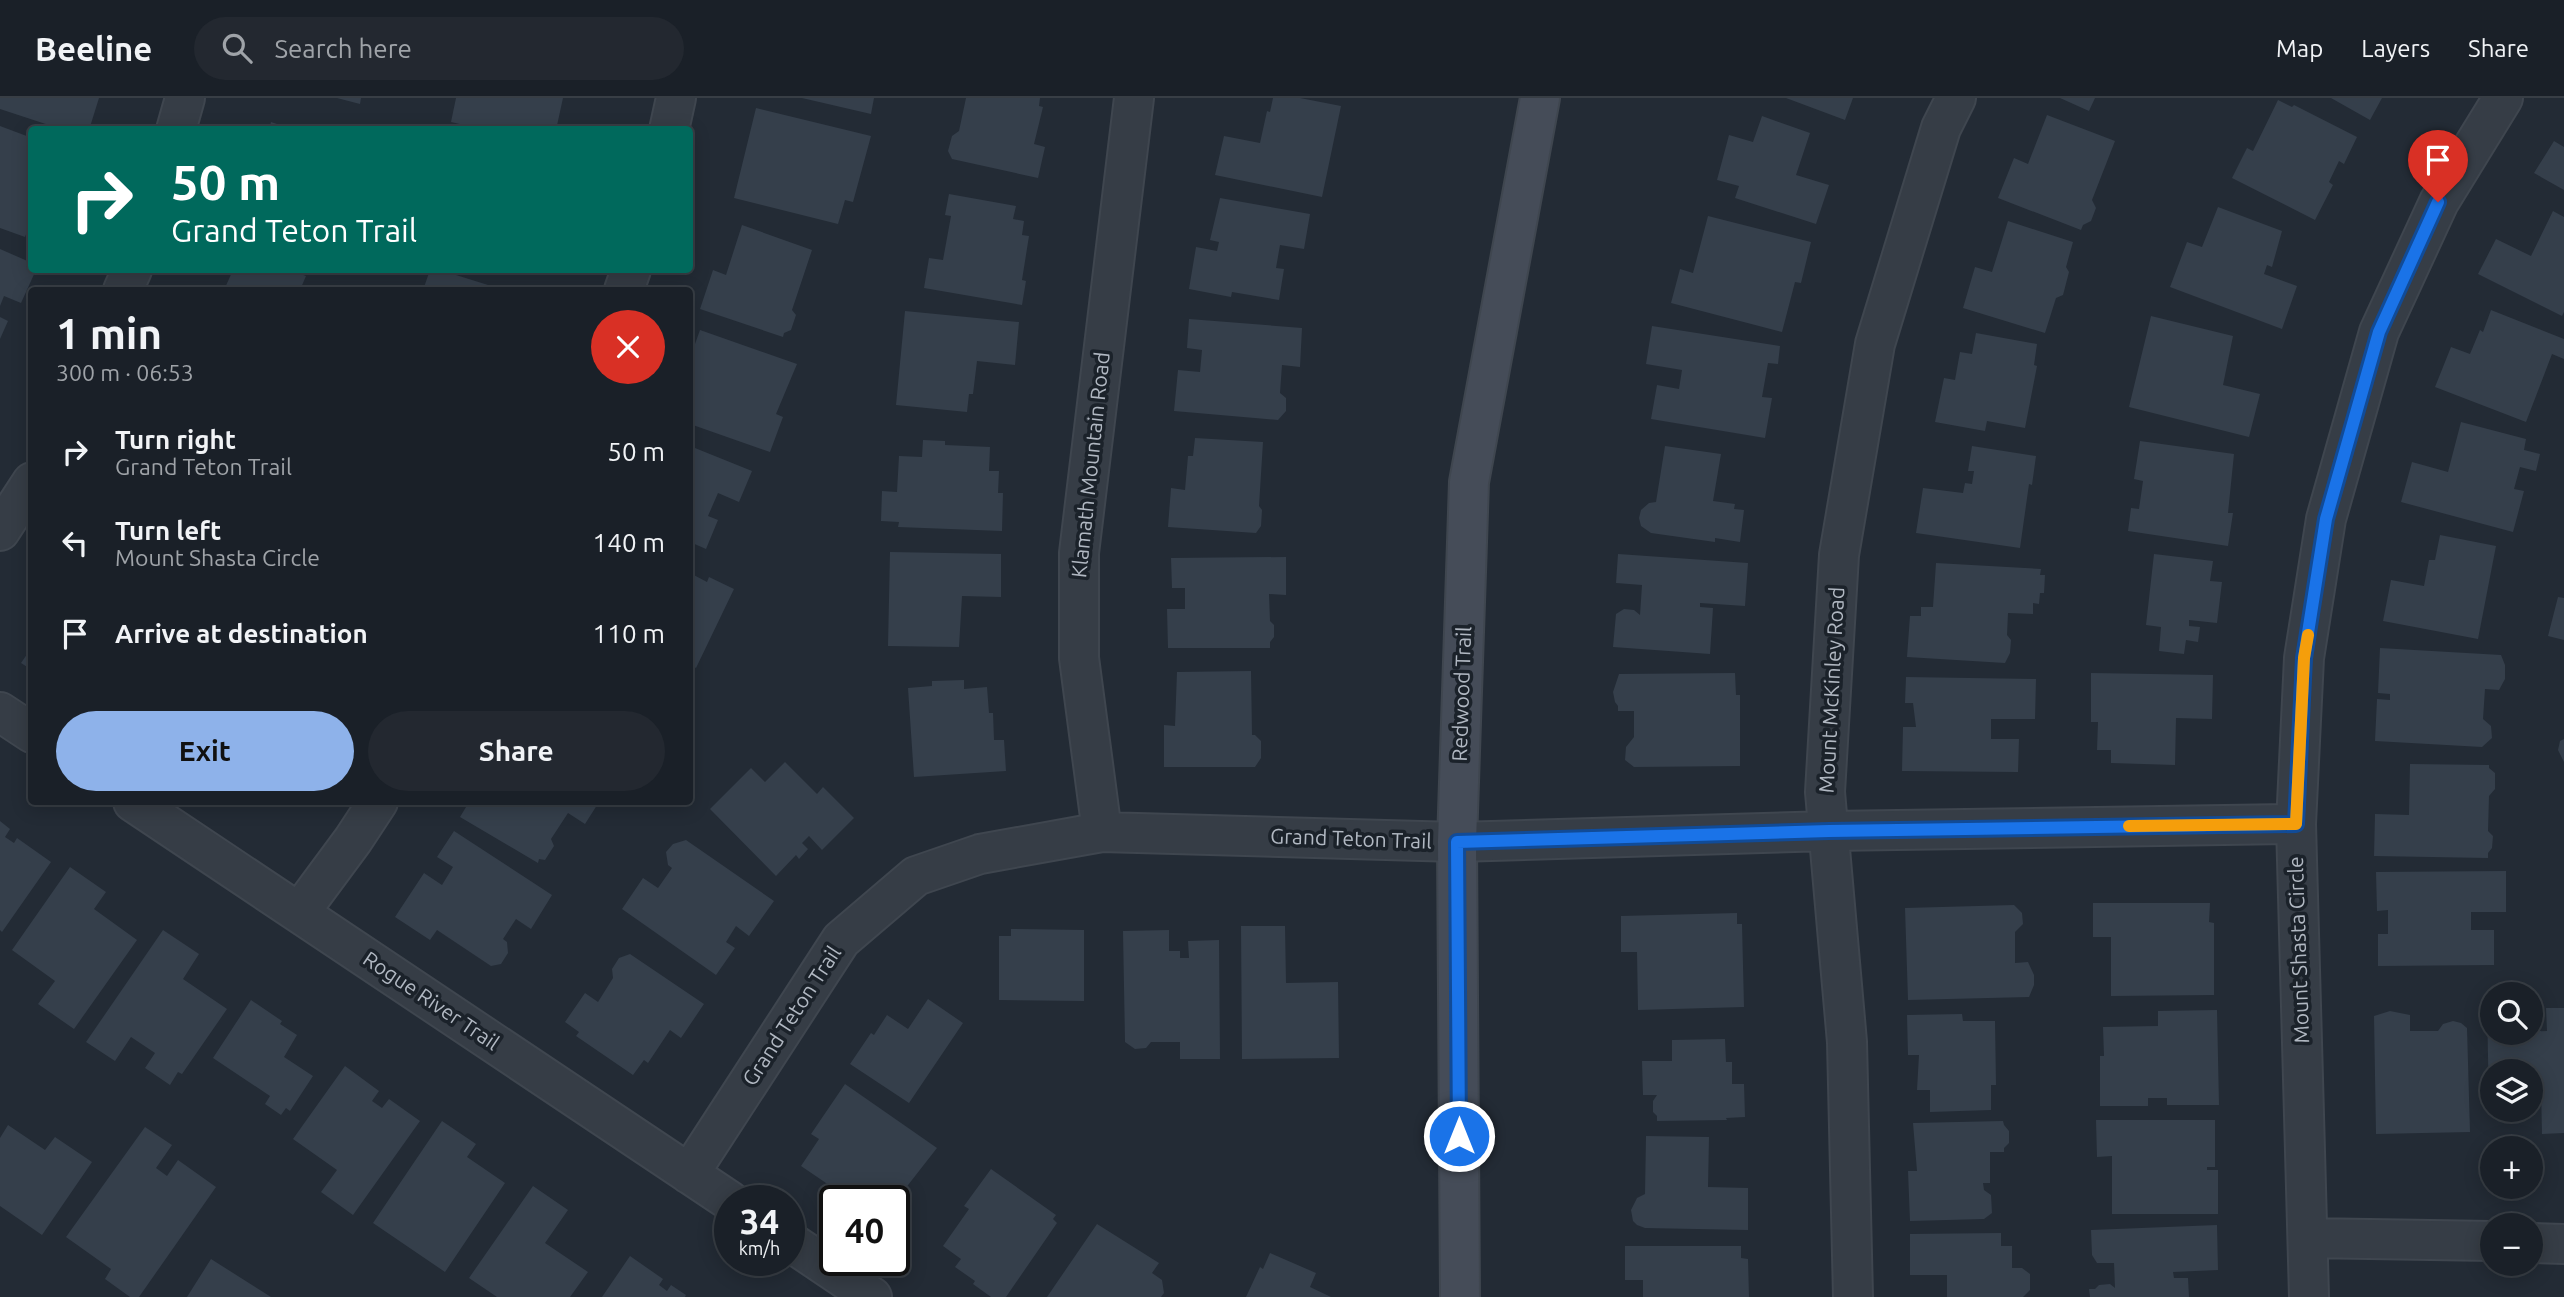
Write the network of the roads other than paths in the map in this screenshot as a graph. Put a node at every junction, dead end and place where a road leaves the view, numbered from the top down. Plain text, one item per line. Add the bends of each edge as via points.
1 (185, 98) edge
2 (676, 98) edge
3 (1134, 98) edge
4 (1540, 98) edge
5 (1956, 98) edge
6 (2503, 98) edge
7 (177, 126) edge
8 (670, 126) edge
9 (28, 488) edge
10 (0, 531) edge
11 (0, 712) edge
12 (28, 730) edge
13 (137, 805) edge
14 (376, 805) edge
15 (2296, 824) junction
16 (1829, 831) junction
17 (1102, 832) junction
18 (1457, 842) junction
19 (299, 913) junction
20 (689, 1174) junction
21 (714, 1190) edge
22 (2308, 1238) junction
23 (2480, 1241) edge
24 (2543, 1243) edge
25 (2564, 1244) edge
26 (805, 1252) edge
27 (872, 1297) edge
28 (1460, 1297) edge
29 (1853, 1297) edge
30 (2309, 1297) edge

1 - 7 street
2 - 8 street
3 - 17 street, Klamath Mountain Road via 1079,553 1079,658
4 - 18 street, Redwood Trail via 1469,482
5 - 16 street, Mount McKinley Road via 1941,128 1875,344 1839,555 1825,792
6 - 15 street, Mount Shasta Circle via 2438,202 2371,359 2324,531 2304,658
9 - 10 street
11 - 12 street
13 - 19 street, Rogue River Trail
14 - 19 street
15 - 16 street, Grand Teton Trail
15 - 22 street, Mount Shasta Circle
16 - 18 street, Grand Teton Trail
16 - 29 street, Mount McKinley Road via 1847,1042
17 - 18 street, Grand Teton Trail
17 - 20 street, Grand Teton Trail via 980,854 916,876 841,940
18 - 28 street, Redwood Trail
19 - 20 street, Rogue River Trail
20 - 21 street, Rogue River Trail
22 - 23 street
22 - 30 street, Mount Shasta Circle
24 - 25 street
26 - 27 street

